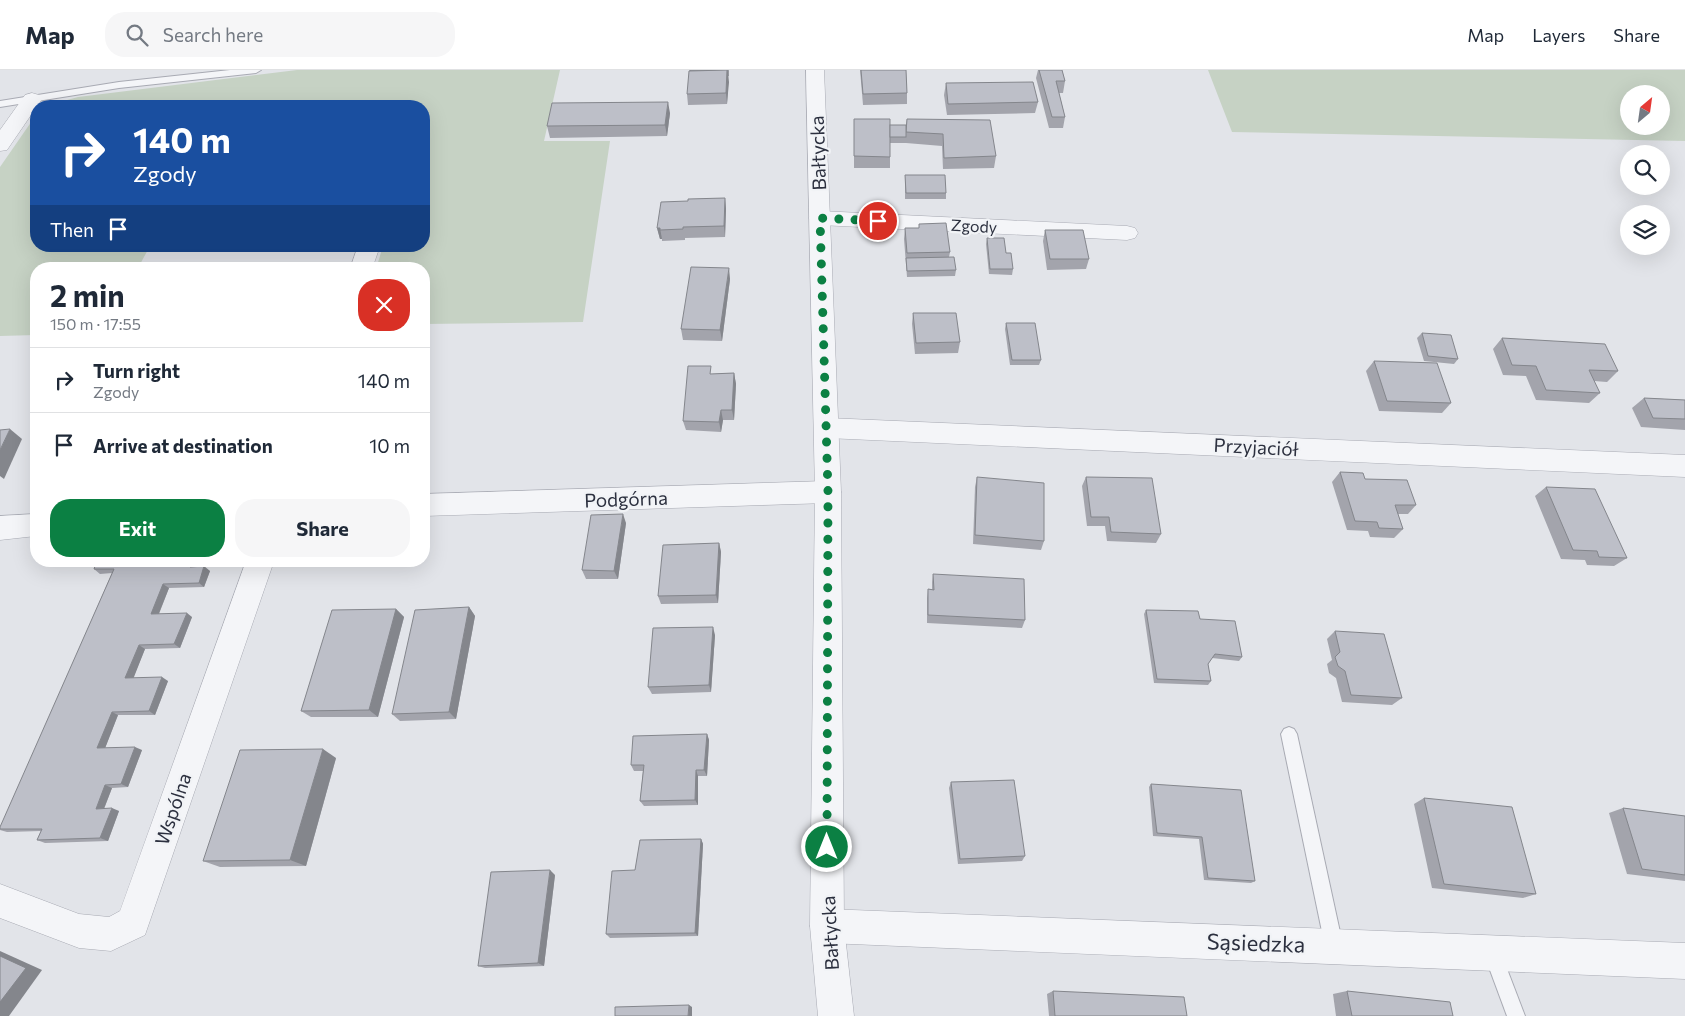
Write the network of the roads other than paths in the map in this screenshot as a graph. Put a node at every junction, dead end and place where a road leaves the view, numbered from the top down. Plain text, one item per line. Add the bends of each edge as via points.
1 (256, 70) edge
2 (815, 70) edge
3 (32, 99) joint
4 (30, 102) edge
5 (0, 104) edge
6 (0, 145) edge
7 (820, 218) junction
8 (1127, 234) dead end
9 (827, 428) junction
10 (1685, 466) edge
11 (828, 492) junction
12 (430, 505) edge
13 (30, 526) edge
14 (0, 528) edge
15 (258, 567) edge
16 (1289, 734) dead end
17 (0, 901) edge
18 (827, 926) junction
19 (1334, 946) junction
20 (1493, 953) junction
21 (1685, 961) edge
22 (836, 1016) edge
23 (1516, 1016) edge

1 - 3 lane
2 - 7 street, Bałtycka
3 - 5 lane
4 - 6 street
7 - 8 street, Zgody
7 - 9 street, Bałtycka
9 - 10 street, Przyjaciół
9 - 11 street, Bałtycka
11 - 12 street, Podgórna
11 - 18 street, Bałtycka
13 - 14 street
15 - 17 street, Wspólna via 133,923 111,934 79,931
16 - 19 lane
18 - 19 street, Sąsiedzka
18 - 22 street, Bałtycka
19 - 20 street, Sąsiedzka
20 - 21 street, Sąsiedzka
20 - 23 lane

